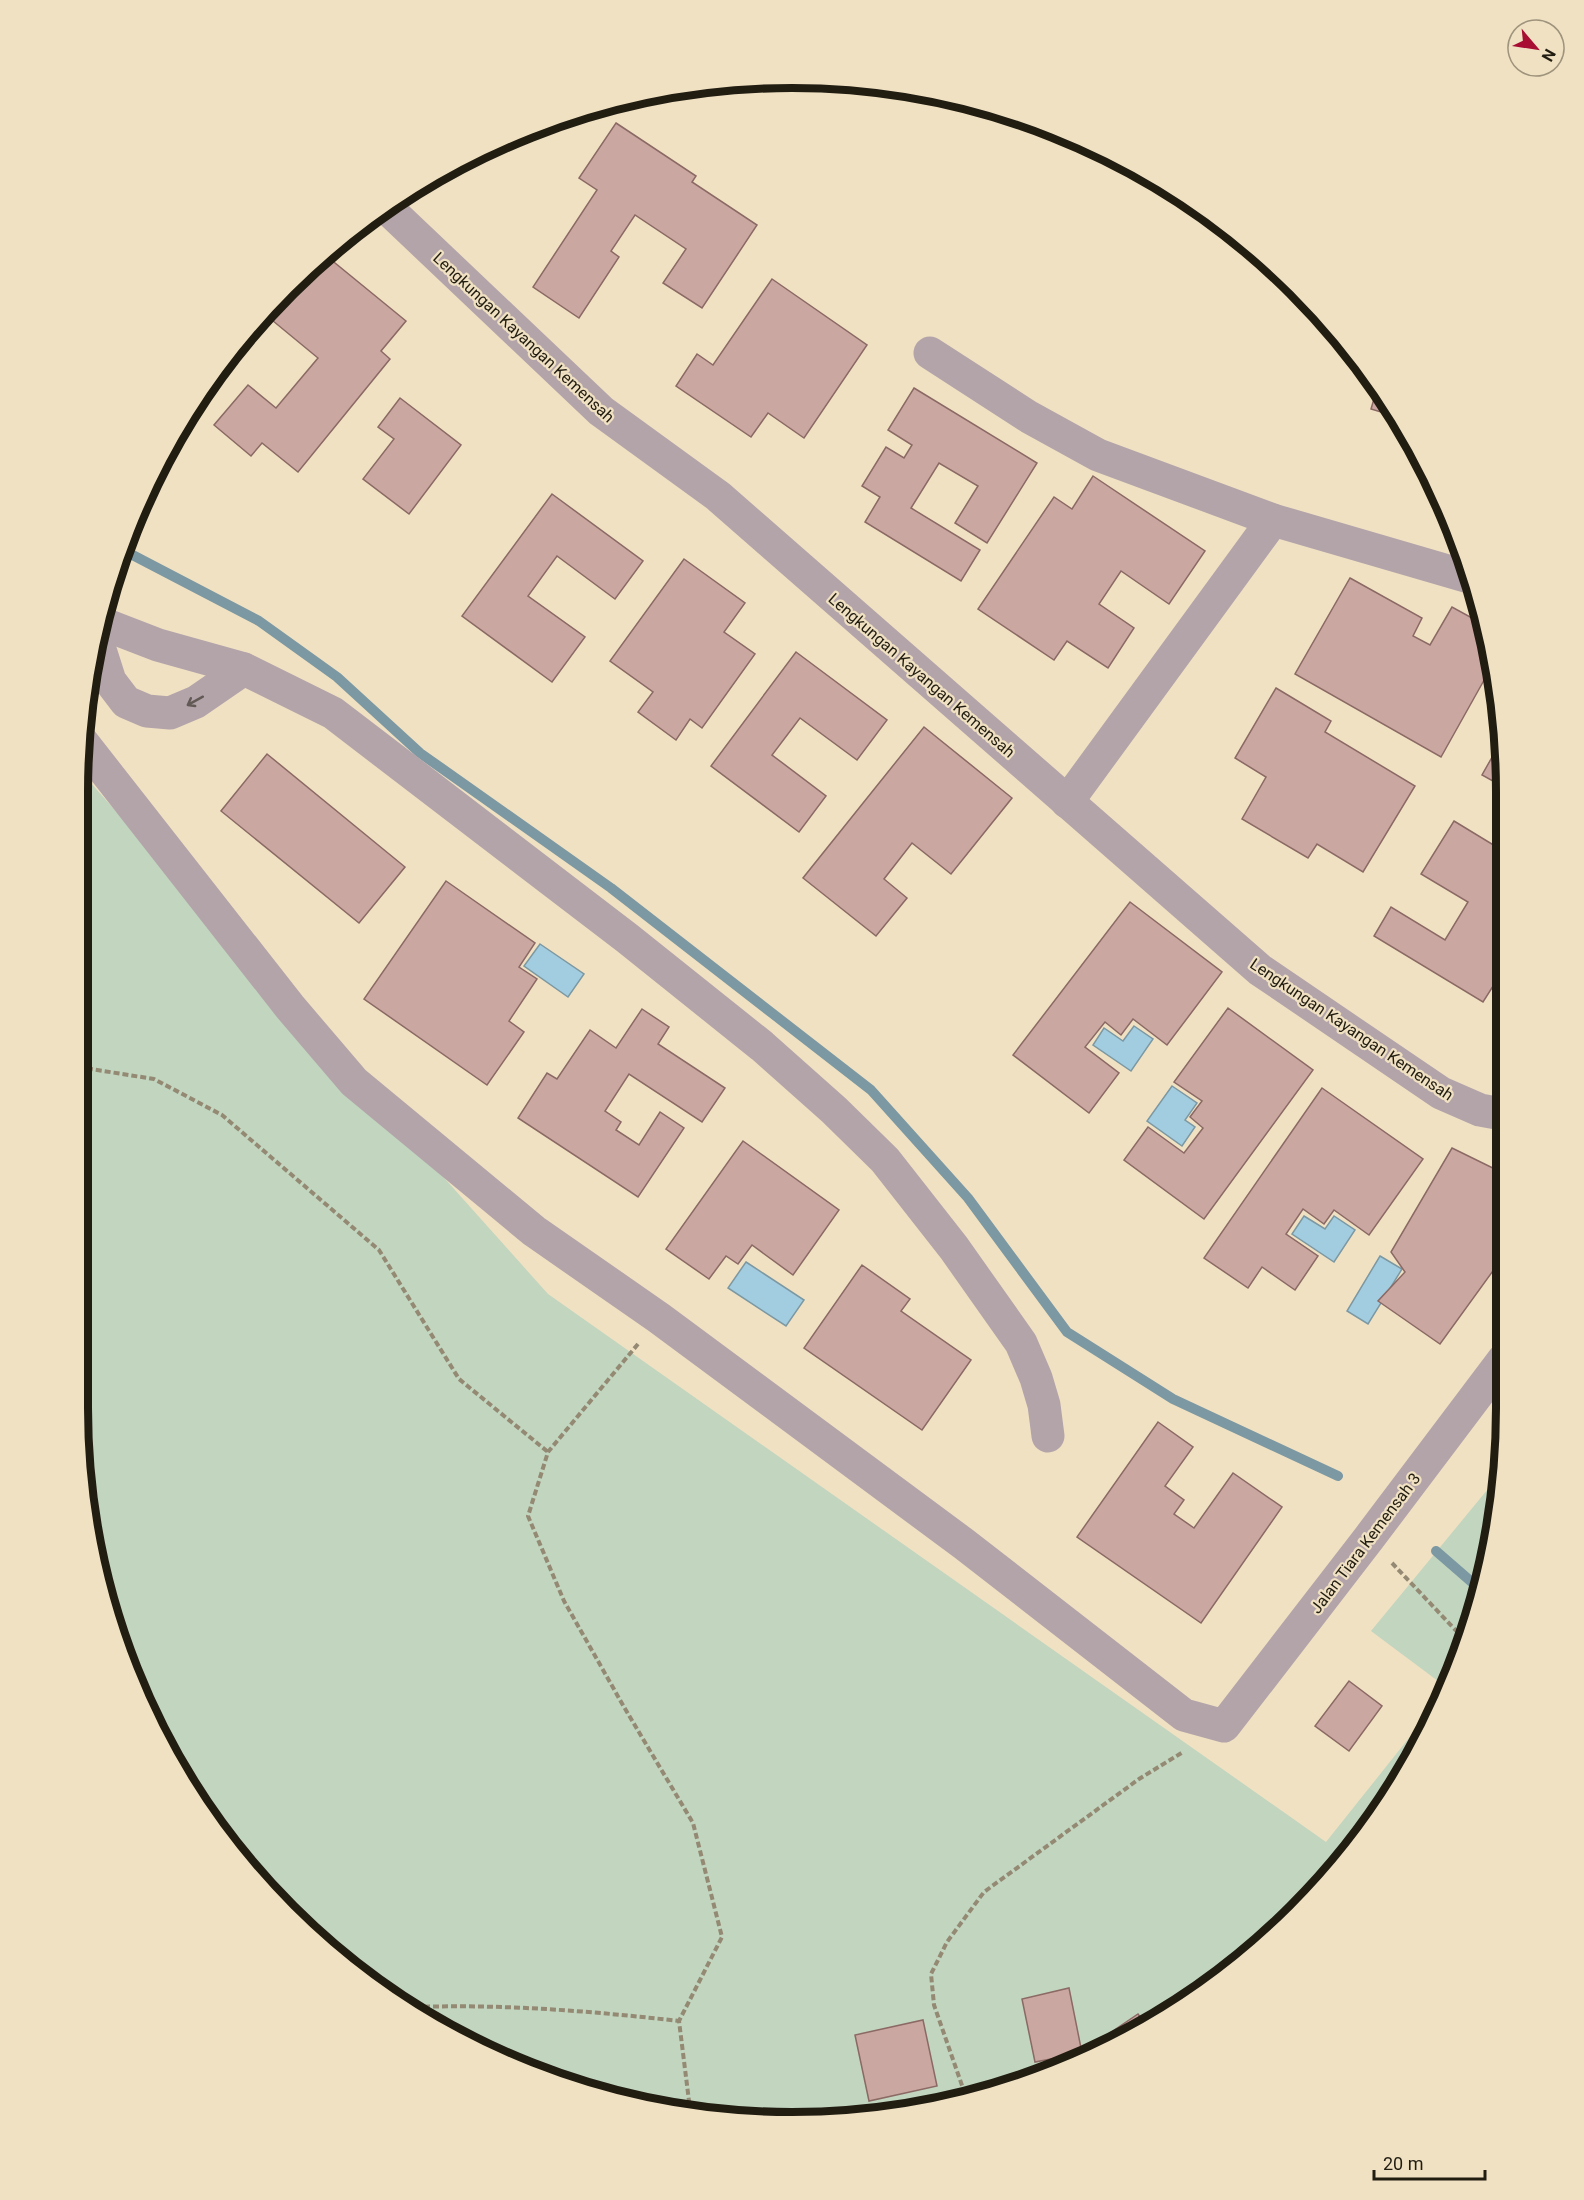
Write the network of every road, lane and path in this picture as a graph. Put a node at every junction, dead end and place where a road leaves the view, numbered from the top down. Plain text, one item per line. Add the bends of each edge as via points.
1 (392, 213) edge
2 (930, 353) dead end
3 (1273, 520) junction
4 (1461, 575) edge
5 (109, 625) edge
6 (102, 656) edge
7 (244, 669) junction
8 (90, 752) edge
9 (1067, 802) junction
10 (88, 1069) edge
11 (1491, 1112) edge
12 (659, 1318) junction
13 (1496, 1370) edge
14 (1048, 1436) dead end
15 (548, 1452) junction
16 (1369, 1538) junction
17 (1458, 1634) edge
18 (1224, 1726) junction
19 (424, 2007) edge
20 (679, 2021) junction
21 (964, 2090) edge
22 (690, 2103) edge

1 - 9 street, Lengkungan Kayangan Kemensah via 601,411 717,496
2 - 3 street via 1029,417 1098,455
3 - 4 street
3 - 9 street
5 - 7 street via 158,645
7 -> 6 street via 187,706 170,713 147,711 126,702 110,681
7 - 14 street via 333,714 627,938 762,1046 834,1110 885,1160 1021,1343 1044,1405
8 - 12 street via 354,1083 534,1231
9 - 11 street, Lengkungan Kayangan Kemensah via 1260,970 1441,1093
10 - 15 path via 154,1079 222,1114 379,1250 459,1379
12 - 15 path
12 - 18 street via 964,1544 1184,1715
13 - 16 street, Jalan Tiara Kemensah 3
15 - 20 path via 528,1516 564,1601 693,1823 722,1937
16 - 17 path
16 - 18 street, Jalan Tiara Kemensah 3
18 - 21 path via 1139,1779 984,1892 947,1942 931,1974 934,2005
19 - 20 path via 610,2013
20 - 22 path

